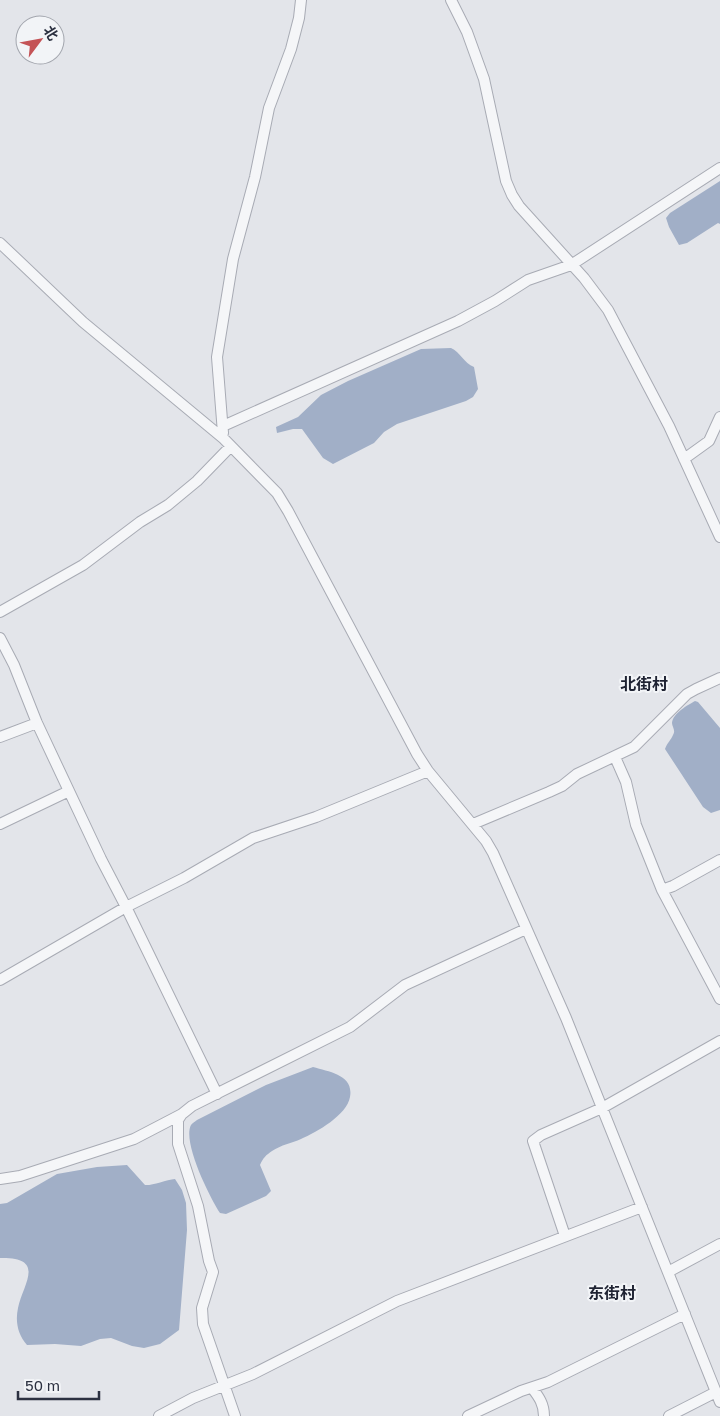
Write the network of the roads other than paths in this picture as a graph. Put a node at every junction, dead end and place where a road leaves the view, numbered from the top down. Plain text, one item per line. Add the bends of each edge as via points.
1 (301, 0) edge
2 (451, 0) edge
3 (720, 168) edge
4 (0, 244) edge
5 (571, 264) junction
6 (720, 417) edge
7 (222, 426) junction
8 (227, 442) junction
9 (684, 459) junction
10 (720, 536) edge
11 (0, 612) edge
12 (0, 638) edge
13 (720, 678) edge
14 (36, 722) junction
15 (0, 737) edge
16 (615, 757) junction
17 (428, 772) junction
18 (69, 791) junction
19 (0, 824) edge
20 (473, 824) junction
21 (720, 860) edge
22 (662, 890) junction
23 (126, 907) junction
24 (526, 929) junction
25 (0, 980) edge
26 (720, 999) edge
27 (720, 1041) edge
28 (217, 1094) junction
29 (602, 1108) junction
30 (182, 1114) junction
31 (0, 1179) edge
32 (642, 1207) junction
33 (565, 1236) junction
34 (720, 1244) edge
35 (668, 1272) junction
36 (685, 1314) junction
37 (224, 1386) junction
38 (532, 1388) junction
39 (718, 1397) edge
40 (159, 1416) edge
41 (236, 1416) edge
42 (468, 1416) edge
43 (544, 1416) edge
44 (669, 1416) edge

1 - 7 street via 291,49 269,108 233,259 217,357
2 - 5 street via 484,79 506,181 512,195
3 - 5 street
4 - 8 street via 83,322
5 - 7 street via 528,280 458,321
5 - 9 street via 608,310
6 - 9 street via 710,441
7 - 8 street
8 - 11 street via 197,481 168,505 83,565
8 - 17 street via 277,493
9 - 10 street
12 - 14 street via 14,664
13 - 16 street via 687,694 634,747
14 - 15 street
14 - 18 street
16 - 20 street via 577,774 562,786
16 - 22 street via 626,782 636,825
17 - 20 street
17 - 23 street via 253,838
18 - 19 street
18 - 23 street
20 - 24 street via 486,841
21 - 22 street
22 - 26 street
23 - 25 street
23 - 28 street
24 - 28 street via 406,985 350,1026
24 - 29 street
27 - 29 street
28 - 30 street
29 - 32 street
29 - 33 street via 533,1141
30 - 31 street via 134,1139 20,1176
30 - 37 street via 178,1120 178,1144 198,1206 213,1272 202,1308 202,1324
32 - 33 street
32 - 35 street
33 - 37 street via 397,1301
34 - 35 street
35 - 36 street
36 - 38 street
36 - 39 street
37 - 40 street
37 - 41 street
38 - 42 street
38 - 43 street via 541,1400
39 - 44 street

